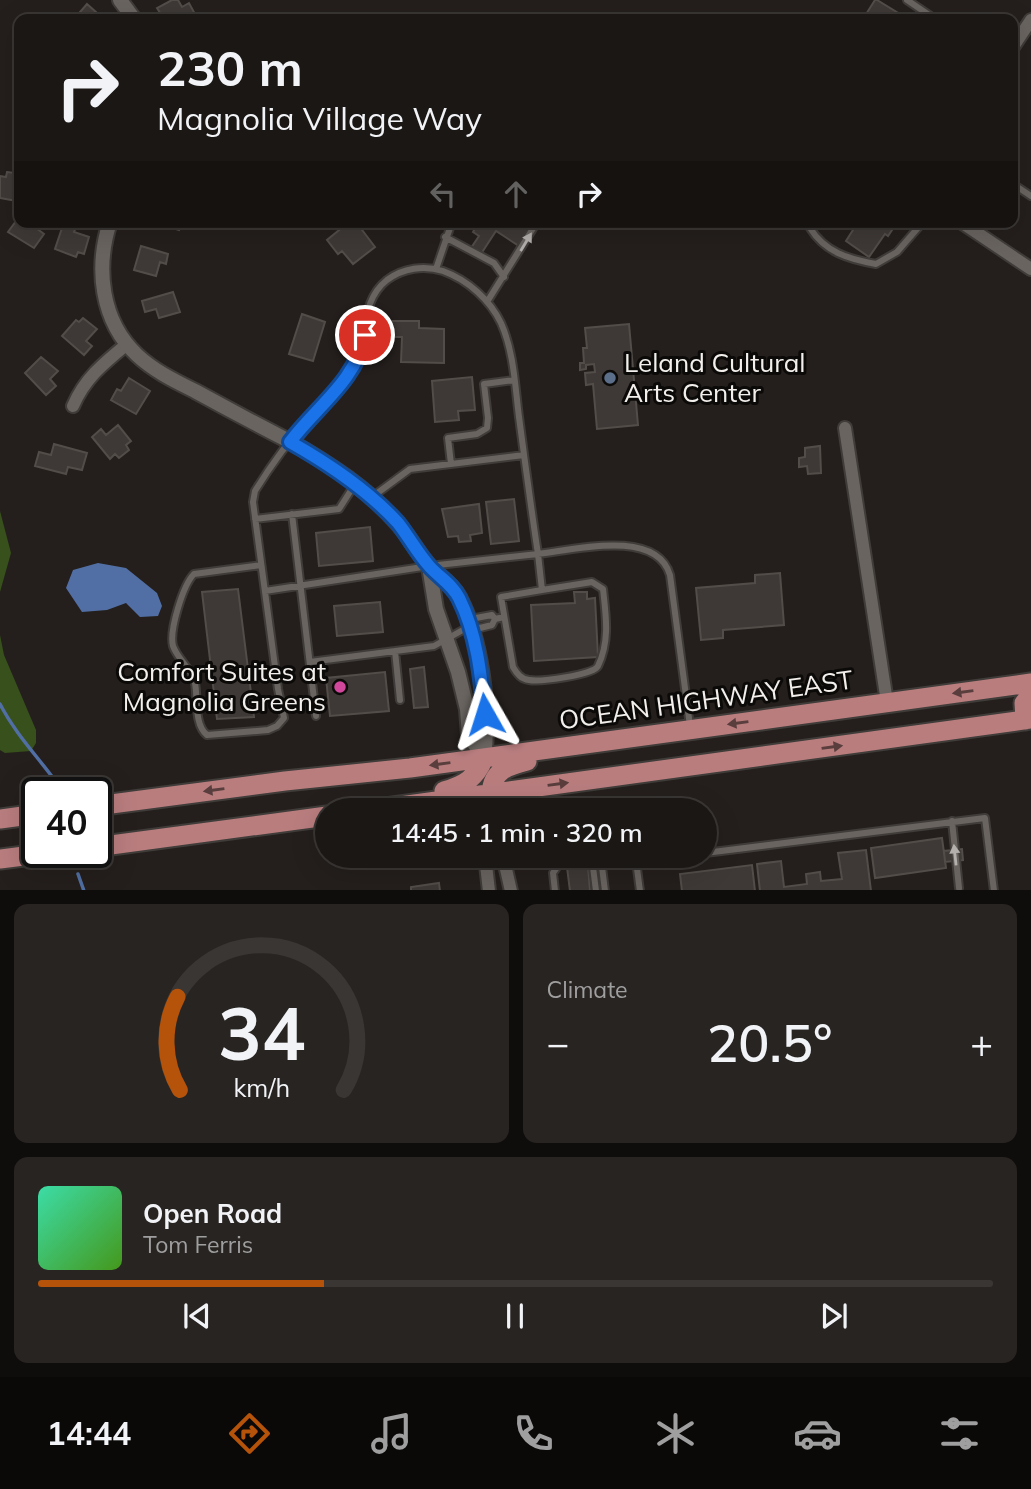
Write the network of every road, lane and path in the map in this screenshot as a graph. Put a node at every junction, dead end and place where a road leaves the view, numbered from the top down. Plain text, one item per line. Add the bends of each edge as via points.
1 (907, 0) edge
2 (927, 14) edge
3 (1031, 20) edge
4 (1018, 40) edge
5 (108, 228) edge
6 (449, 228) edge
7 (533, 228) edge
8 (810, 228) edge
9 (918, 228) edge
10 (970, 228) edge
11 (445, 237) junction
12 (436, 269) junction
13 (1031, 269) edge
14 (504, 277) junction
15 (487, 302) junction
16 (127, 344) junction
17 (514, 380) junction
18 (72, 406) dead end
19 (845, 428) dead end
20 (290, 442) junction
21 (524, 455) junction
22 (451, 464) junction
23 (355, 484) junction
24 (371, 497) junction
25 (292, 514) junction
26 (255, 519) junction
27 (538, 554) junction
28 (261, 565) junction
29 (429, 566) junction
30 (301, 586) junction
31 (542, 590) junction
32 (265, 591) junction
33 (504, 617) junction
34 (470, 626) junction
35 (449, 640) junction
36 (395, 651) junction
37 (310, 662) junction
38 (1031, 683) edge
39 (991, 688) junction
40 (1031, 695) edge
41 (400, 700) dead end
42 (887, 702) junction
43 (316, 716) dead end
44 (1028, 720) edge
45 (690, 729) junction
46 (908, 736) junction
47 (596, 742) junction
48 (484, 758) junction
49 (418, 798) edge
50 (492, 798) edge
51 (534, 798) edge
52 (112, 804) edge
53 (21, 816) edge
54 (315, 818) edge
55 (0, 819) edge
56 (952, 821) junction
57 (112, 845) edge
58 (717, 851) edge
59 (21, 856) edge
60 (0, 859) edge
61 (486, 868) edge
62 (506, 868) edge
63 (556, 868) edge
64 (593, 868) edge
65 (602, 868) edge
66 (637, 868) edge
67 (959, 888) dead end
68 (489, 890) edge
69 (511, 890) edge
70 (555, 890) edge
71 (596, 890) edge
72 (605, 890) edge
73 (640, 890) edge
74 (994, 890) edge

1 - 2 lane
3 - 4 street
5 - 16 street via 102,281 110,313
6 - 11 lane
14 -> 7 lane
8 - 9 lane via 819,243 853,260 876,264 897,252
10 - 13 street
11 - 12 lane
11 - 14 lane via 494,263
12 - 15 lane via 466,283
12 - 20 lane via 405,270 380,287 368,307 363,345 351,373
14 - 15 lane
15 - 17 lane via 505,333
16 - 18 street via 96,369
16 - 20 street via 148,365
17 - 21 lane
17 - 22 lane via 484,384 486,428 477,434 448,438
19 - 42 street
20 - 23 street
20 - 26 lane via 255,491
21 - 22 lane
21 - 27 lane
22 - 24 lane via 410,469
23 - 24 street
23 - 25 lane via 339,509
24 - 29 street
25 - 26 lane
25 - 30 lane
26 - 28 lane
27 - 29 lane
27 - 31 lane
27 - 45 lane via 630,544 663,561 670,576
28 - 32 lane
28 - 32 lane via 194,575 185,588 173,644 194,679 200,727 206,735 268,730 284,718
29 - 30 lane
29 - 34 street via 453,588
29 - 35 street via 436,609
30 - 32 lane
30 - 37 lane
31 - 33 lane via 501,597
31 - 33 lane via 592,582 603,590 607,633 596,671 531,681 523,678 513,667
33 - 34 lane via 477,618
34 - 35 lane
34 - 48 street via 487,736
35 - 36 lane
35 - 48 street via 467,709 469,736
36 - 37 lane
36 - 41 lane
37 - 43 lane
38 - 39 highway, OCEAN HIGHWAY EAST
39 -> 42 highway, OCEAN HIGHWAY EAST
39 - 46 highway via 989,710 981,717
40 - 44 highway via 1024,704
42 -> 45 highway, OCEAN HIGHWAY EAST
44 - 46 highway
45 - 47 highway, OCEAN HIGHWAY EAST
51 -> 46 highway
47 - 48 highway, OCEAN HIGHWAY EAST
47 - 50 highway via 507,767 494,777
48 - 49 highway via 465,785
48 -> 52 highway, OCEAN HIGHWAY EAST
53 - 55 highway
54 - 57 highway
56 - 58 lane
67 -> 56 lane
56 - 74 lane via 985,818
59 - 60 highway
61 - 68 street
62 - 69 street
63 - 70 lane
64 - 71 lane
65 - 72 lane
66 - 73 lane

